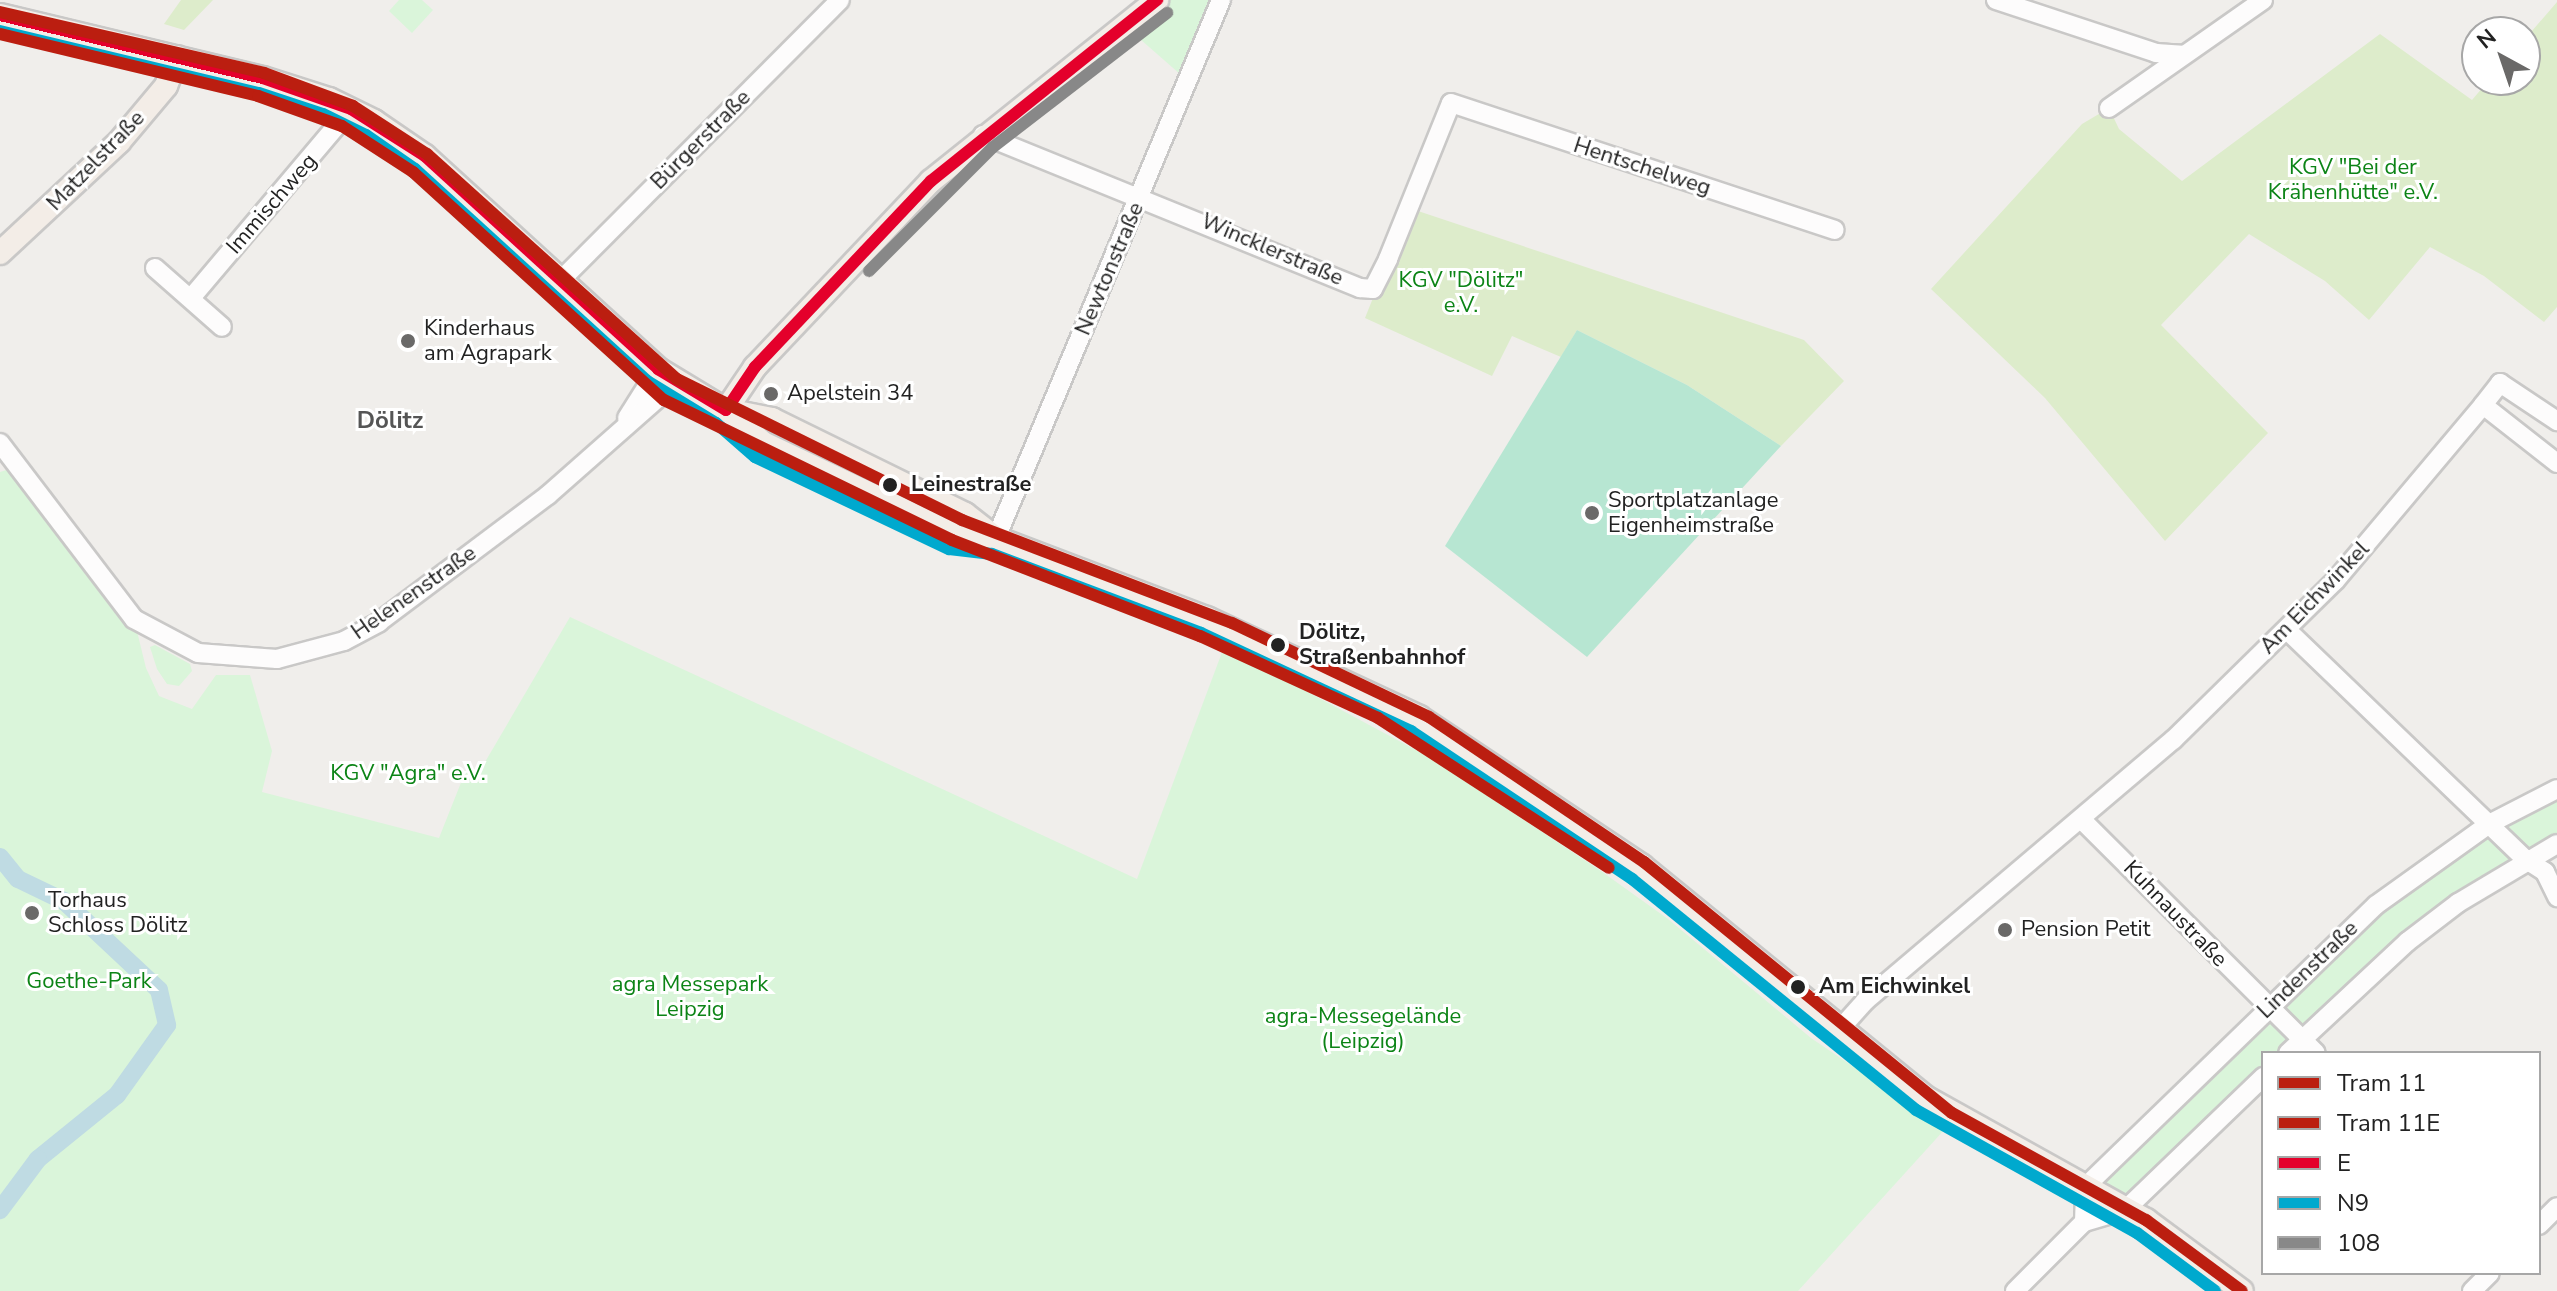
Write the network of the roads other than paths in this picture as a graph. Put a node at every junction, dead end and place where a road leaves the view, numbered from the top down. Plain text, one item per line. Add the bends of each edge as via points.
1 (840, 0) edge
2 (1157, 0) edge
3 (1221, 0) edge
4 (1996, 0) edge
5 (2263, 0) edge
6 (0, 15) edge
7 (2182, 55) junction
8 (177, 57) junction
9 (1451, 103) joint
10 (2109, 108) dead end
11 (351, 109) junction
12 (983, 135) junction
13 (1140, 198) junction
14 (1834, 230) dead end
15 (0, 253) edge
16 (155, 268) dead end
17 (561, 280) junction
18 (191, 298) junction
19 (222, 327) dead end
20 (667, 375) junction
21 (2483, 405) junction
22 (726, 410) junction
23 (2557, 421) edge
24 (0, 443) edge
25 (2557, 463) edge
26 (8, 470) edge
27 (996, 538) junction
28 (2287, 630) junction
29 (2557, 789) edge
30 (2082, 820) junction
31 (2489, 824) junction
32 (2557, 844) edge
33 (2525, 859) junction
34 (2557, 897) edge
35 (2268, 1008) junction
36 (1840, 1029) junction
37 (2295, 1046) edge
38 (2261, 1079) edge
39 (2085, 1187) junction
40 (2557, 1207) edge
41 (2125, 1210) junction
42 (2084, 1222) junction
43 (2541, 1223) edge
44 (2488, 1275) edge
45 (2015, 1291) edge
46 (2242, 1291) edge
47 (2472, 1291) edge

1 - 17 street, Bürgerstraße
2 - 12 main road
3 - 13 street, Newtonstraße
4 - 7 street via 2156,53
5 - 7 street
6 - 8 main road
7 - 10 street
8 - 11 main road via 287,84
8 - 15 main road, Matzelstraße via 166,86 119,142
9 - 13 street, Wincklerstraße via 1373,289
9 - 14 street, Hentschelweg
11 - 17 main road via 425,156
11 - 18 street, Immischweg
12 - 13 street, Wincklerstraße
12 - 22 main road via 931,181 755,367
13 - 27 street, Newtonstraße
16 - 18 street
17 - 20 main road
18 - 19 street
20 - 22 main road
20 - 26 street, Helenenstraße via 619,435 379,622 344,641 277,659 218,658 163,638 134,619
21 - 23 street, Am Eichwinkel via 2500,383
21 - 25 street
21 - 28 street, Am Eichwinkel via 2363,549
22 - 27 main road via 763,443 892,505 955,534
24 - 26 street
27 - 36 main road via 1207,618 1419,717 1642,866
28 - 30 street, Am Eichwinkel
28 - 31 street
29 - 31 street, Lindenstraße
30 - 35 street, Kuhnaustraße via 2181,914 2190,933
30 - 36 street, Am Eichwinkel via 1865,1001
31 - 33 street
31 - 35 street, Lindenstraße via 2376,905
32 - 33 street, Lindenstraße
33 - 34 street via 2545,872
33 - 37 street, Lindenstraße via 2407,942
35 - 37 street, Kuhnaustraße
35 - 39 street, Lindenstraße
36 - 39 main road via 1952,1113
38 - 41 street
39 - 41 main road
39 - 42 street
40 - 43 street
41 - 42 street
41 - 46 main road
42 - 45 street
44 - 47 street

